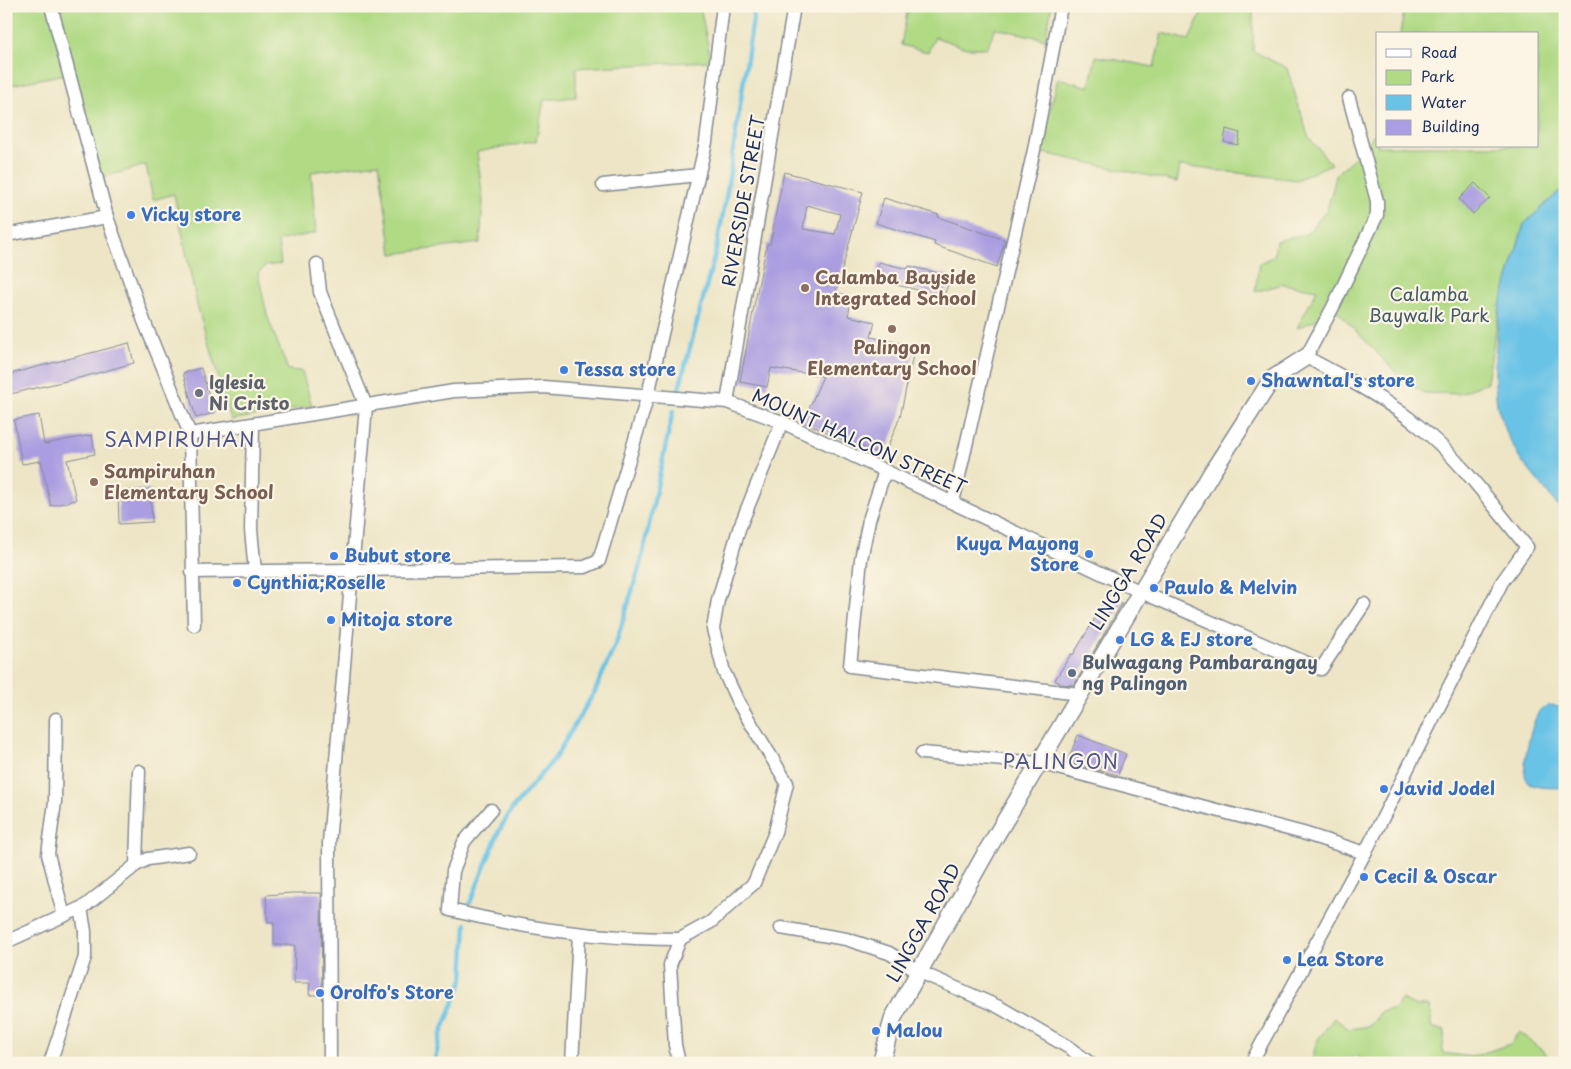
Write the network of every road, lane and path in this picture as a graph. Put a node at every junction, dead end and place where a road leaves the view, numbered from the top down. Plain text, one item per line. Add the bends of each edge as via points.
1 (51, 6) edge
2 (723, 6) edge
3 (794, 6) edge
4 (1061, 6) edge
5 (1349, 98) dead end
6 (698, 175) junction
7 (603, 185) dead end
8 (107, 217) junction
9 (6, 235) edge
10 (317, 264) dead end
11 (1306, 356) junction
12 (648, 395) junction
13 (727, 402) junction
14 (366, 406) junction
15 (782, 422) junction
16 (254, 424) junction
17 (190, 434) junction
18 (885, 471) junction
19 (953, 502) junction
20 (353, 569) junction
21 (255, 571) junction
22 (192, 572) junction
23 (1141, 592) junction
24 (1364, 604) dead end
25 (194, 625) dead end
26 (1078, 694) junction
27 (56, 719) dead end
28 (922, 753) dead end
29 (1039, 763) junction
30 (139, 771) dead end
31 (491, 810) dead end
32 (189, 853) dead end
33 (1365, 853) junction
34 (136, 865) junction
35 (81, 908) junction
36 (64, 916) junction
37 (782, 928) dead end
38 (580, 935) junction
39 (680, 939) junction
40 (6, 942) edge
41 (920, 972) junction
42 (50, 1063) edge
43 (330, 1063) edge
44 (572, 1063) edge
45 (679, 1063) edge
46 (881, 1063) edge
47 (1090, 1063) edge
48 (1251, 1063) edge

1 - 8 street
2 - 6 street via 706,142
3 - 13 street, RIVERSIDE STREET
4 - 19 street via 1034,150
5 - 11 street via 1377,201 1377,215
6 - 7 street
6 - 12 street
8 - 9 street
8 - 17 street via 144,322
10 - 14 street via 320,292
11 - 23 street, LINGGA ROAD via 1272,380 1212,472
11 - 33 street via 1371,392 1420,427 1458,464 1527,547 1502,582
12 - 13 street, MOUNT HALCON STREET
12 - 14 street, MOUNT HALCON STREET via 543,387 454,391
12 - 20 street via 599,561 585,566
13 - 15 street, MOUNT HALCON STREET
14 - 16 street, MOUNT HALCON STREET
14 - 20 street
15 - 18 street, MOUNT HALCON STREET
15 - 39 street via 739,529 718,600 714,629 731,687 787,783 782,807 754,883 711,922
16 - 17 street, MOUNT HALCON STREET
16 - 21 street via 251,530
17 - 22 street
18 - 19 street, MOUNT HALCON STREET
18 - 26 street via 869,520 861,559 850,666
19 - 23 street, MOUNT HALCON STREET
20 - 21 street
20 - 43 street via 329,843
21 - 22 street
22 - 25 street
23 - 24 street, MOUNT HALCON STREET via 1321,669
23 - 26 street, LINGGA ROAD
26 - 29 street, LINGGA ROAD
27 - 36 street via 54,802 48,854
28 - 29 street
29 - 33 street via 1303,833
29 - 41 street, LINGGA ROAD
30 - 34 street
31 - 38 street via 464,842 453,871 450,910
32 - 34 street via 148,859
33 - 48 street
34 - 35 street
35 - 36 street
35 - 42 street via 85,956
36 - 40 street
37 - 41 street via 858,943 889,953
38 - 39 street
38 - 44 street
39 - 45 street via 670,965
41 - 46 street, LINGGA ROAD via 894,1018
41 - 47 street via 999,1007

